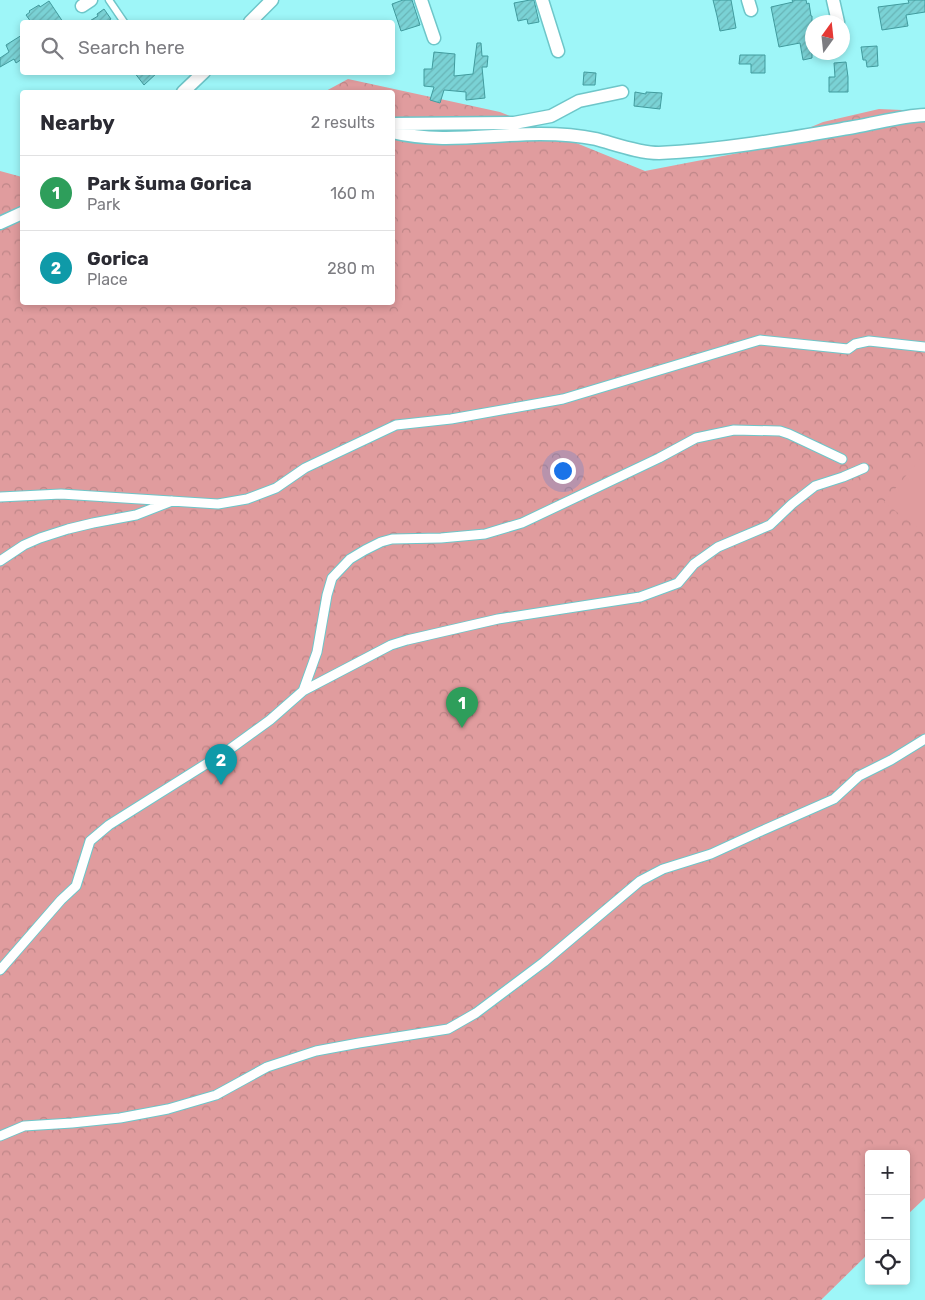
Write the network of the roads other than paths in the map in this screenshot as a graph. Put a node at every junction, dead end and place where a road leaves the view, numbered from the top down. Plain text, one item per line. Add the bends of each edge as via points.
1 (109, 0) edge
2 (272, 0) edge
3 (421, 0) edge
4 (542, 0) edge
5 (833, 0) edge
6 (836, 15) edge
7 (123, 20) edge
8 (252, 20) edge
9 (434, 38) dead end
10 (558, 51) dead end
11 (201, 75) edge
12 (185, 90) edge
13 (622, 92) dead end
14 (925, 115) edge
15 (395, 124) edge
16 (395, 132) edge
17 (20, 214) edge
18 (0, 223) edge
19 (925, 347) edge
20 (842, 459) dead end
21 (864, 468) dead end
22 (0, 497) edge
23 (175, 500) junction
24 (0, 561) edge
25 (304, 691) junction
26 (925, 739) edge
27 (0, 970) edge
28 (0, 1136) edge

1 - 7 lane
2 - 8 street
3 - 9 street
4 - 10 street
5 - 6 street
11 - 12 street
13 - 15 street via 588,98 551,116 514,123
14 - 16 street via 726,147 658,153 568,135 456,138
17 - 18 street
19 - 23 street via 869,341 848,349 760,340 563,399 451,419 396,425 305,468 276,488 247,499 218,504
20 - 25 street via 780,431 734,430 696,438 522,523 485,534 381,542 350,559 332,578 317,652
21 - 25 street via 815,486 770,525 718,547 694,564 678,583 640,597 498,619 407,640
22 - 23 street via 61,494
23 - 24 street via 136,515 40,538
25 - 27 street via 230,749 109,825 90,841 76,886
26 - 28 street via 858,776 834,799 711,854 663,869 640,881 544,962 476,1013 448,1029 316,1051 267,1066 216,1095 168,1110 72,1124 24,1126

